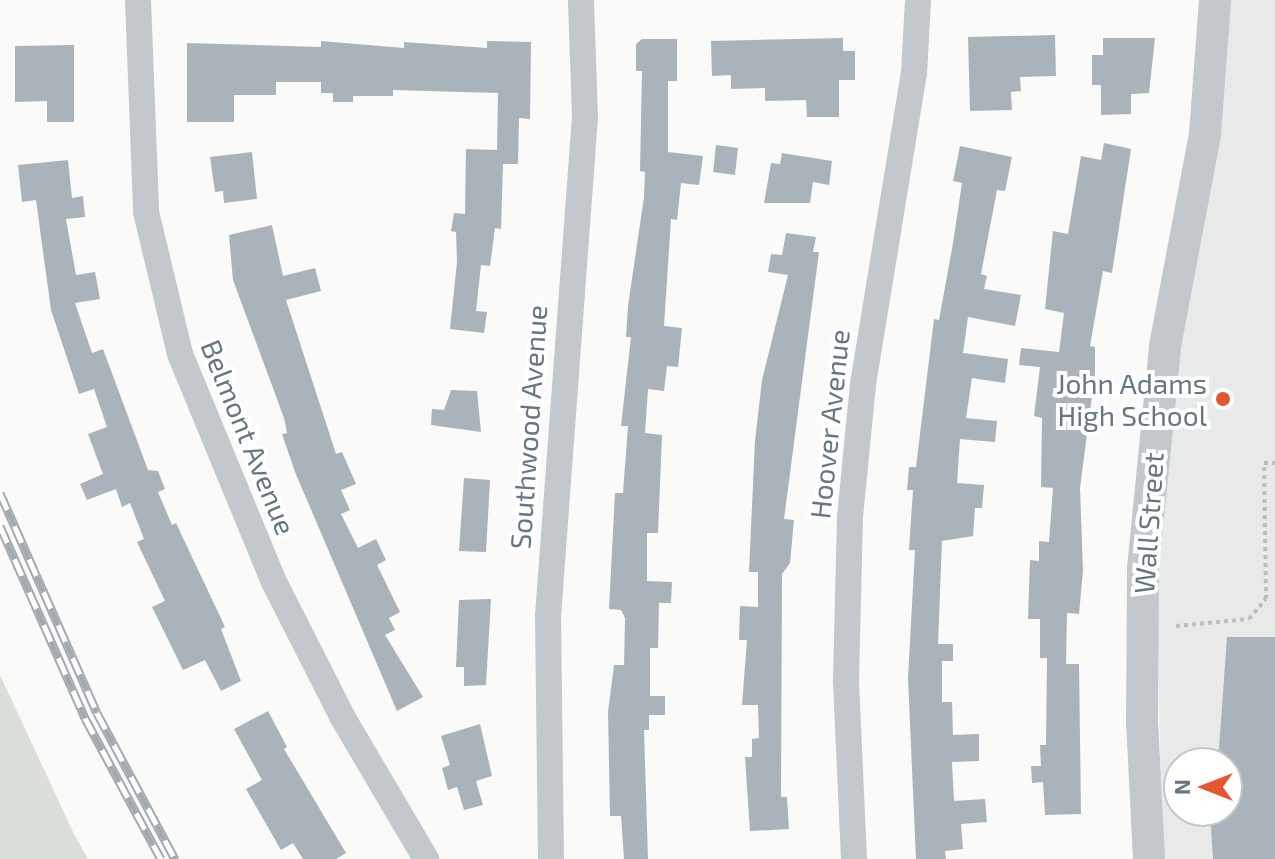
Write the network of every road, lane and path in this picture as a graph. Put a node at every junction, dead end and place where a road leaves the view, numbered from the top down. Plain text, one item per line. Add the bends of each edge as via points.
1 (138, 0) edge
2 (581, 0) edge
3 (918, 0) edge
4 (1215, 0) edge
5 (1275, 463) edge
6 (1176, 626) dead end
7 (426, 859) edge
8 (551, 859) edge
9 (854, 859) edge
10 (1149, 859) edge

1 - 7 street, Belmont Avenue via 146,212 180,354 274,582 343,718
2 - 8 street, Southwood Avenue via 585,117 548,616
3 - 9 street, Hoover Avenue via 914,74 863,384 850,517 846,680
4 - 10 street, Wall Street via 1205,134 1165,346 1147,509 1141,657
5 - 6 path via 1264,463 1266,599 1249,619

